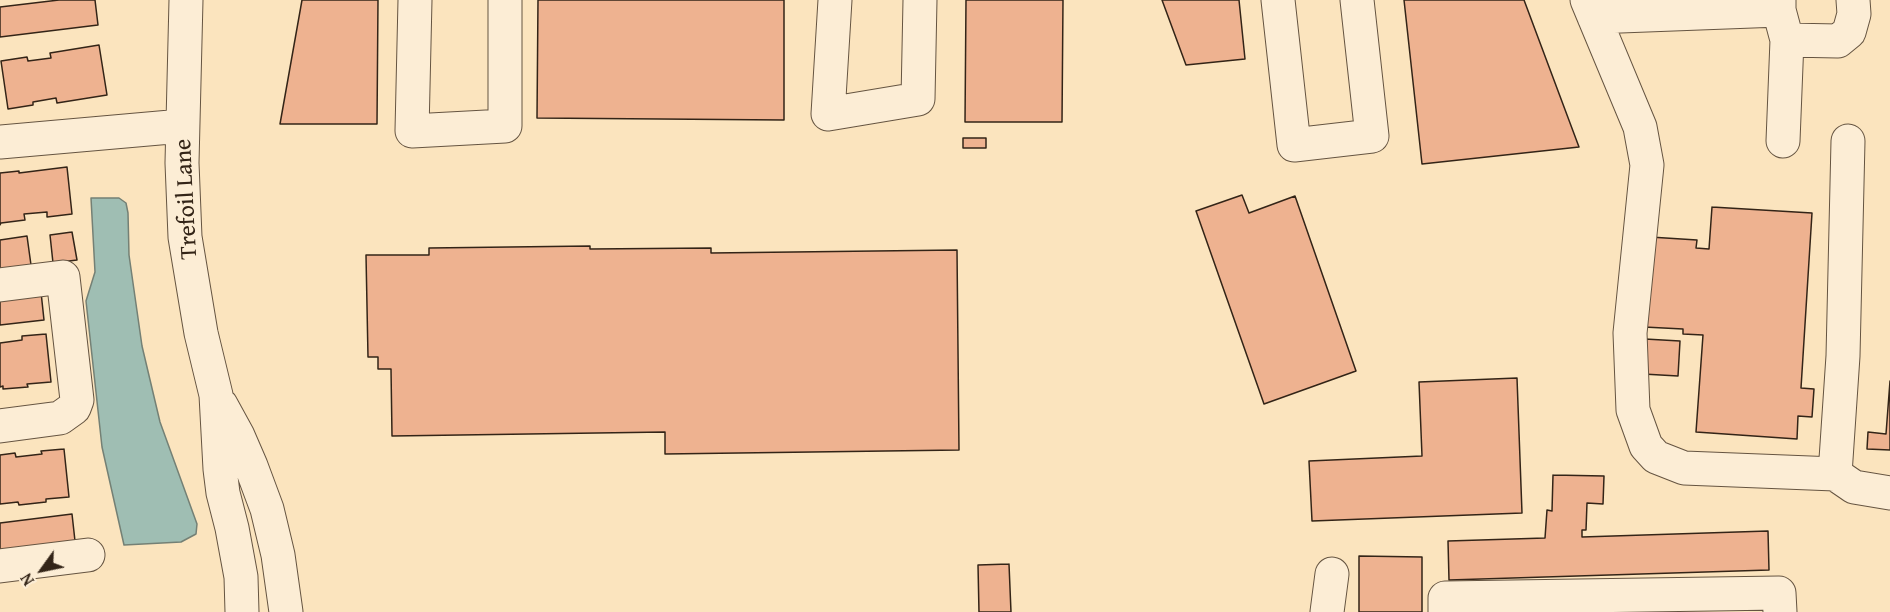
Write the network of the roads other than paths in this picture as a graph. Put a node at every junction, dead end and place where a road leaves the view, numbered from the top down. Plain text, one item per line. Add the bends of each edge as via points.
1 (186, 0) edge
2 (415, 0) edge
3 (505, 0) edge
4 (835, 0) edge
5 (920, 0) edge
6 (1278, 0) edge
7 (1357, 0) edge
8 (1853, 0) edge
9 (1593, 6) edge
10 (1782, 17) edge
11 (182, 126) junction
12 (1783, 141) dead end
13 (1848, 141) dead end
14 (0, 142) edge
15 (0, 285) edge
16 (216, 395) junction
17 (0, 426) edge
18 (1835, 474) junction
19 (1890, 493) edge
20 (88, 555) dead end
21 (0, 566) edge
22 (1332, 574) dead end
23 (242, 612) edge
24 (286, 612) edge
25 (1327, 612) edge
26 (1445, 612) edge
27 (1780, 612) edge

1 - 11 street, Trefoil Lane
2 - 3 street via 412,131 505,126
4 - 5 street via 828,114 918,99
6 - 7 street via 1294,145 1372,136
8 - 10 street via 1849,32 1838,41
9 - 10 street
9 - 18 street via 1640,127 1647,165 1630,333 1633,410 1646,446 1656,457 1684,468
10 - 12 street
11 - 14 street
11 - 16 street, Trefoil Lane via 185,237
13 - 18 street via 1843,356
15 - 17 street via 63,277 77,400 74,408 60,418
16 - 23 street, Trefoil Lane via 220,469 241,577
16 - 24 street, Trefoil Lane via 238,436 267,509
18 - 19 street via 1854,488
20 - 21 street
22 - 25 street
26 - 27 street via 1445,598 1779,593

